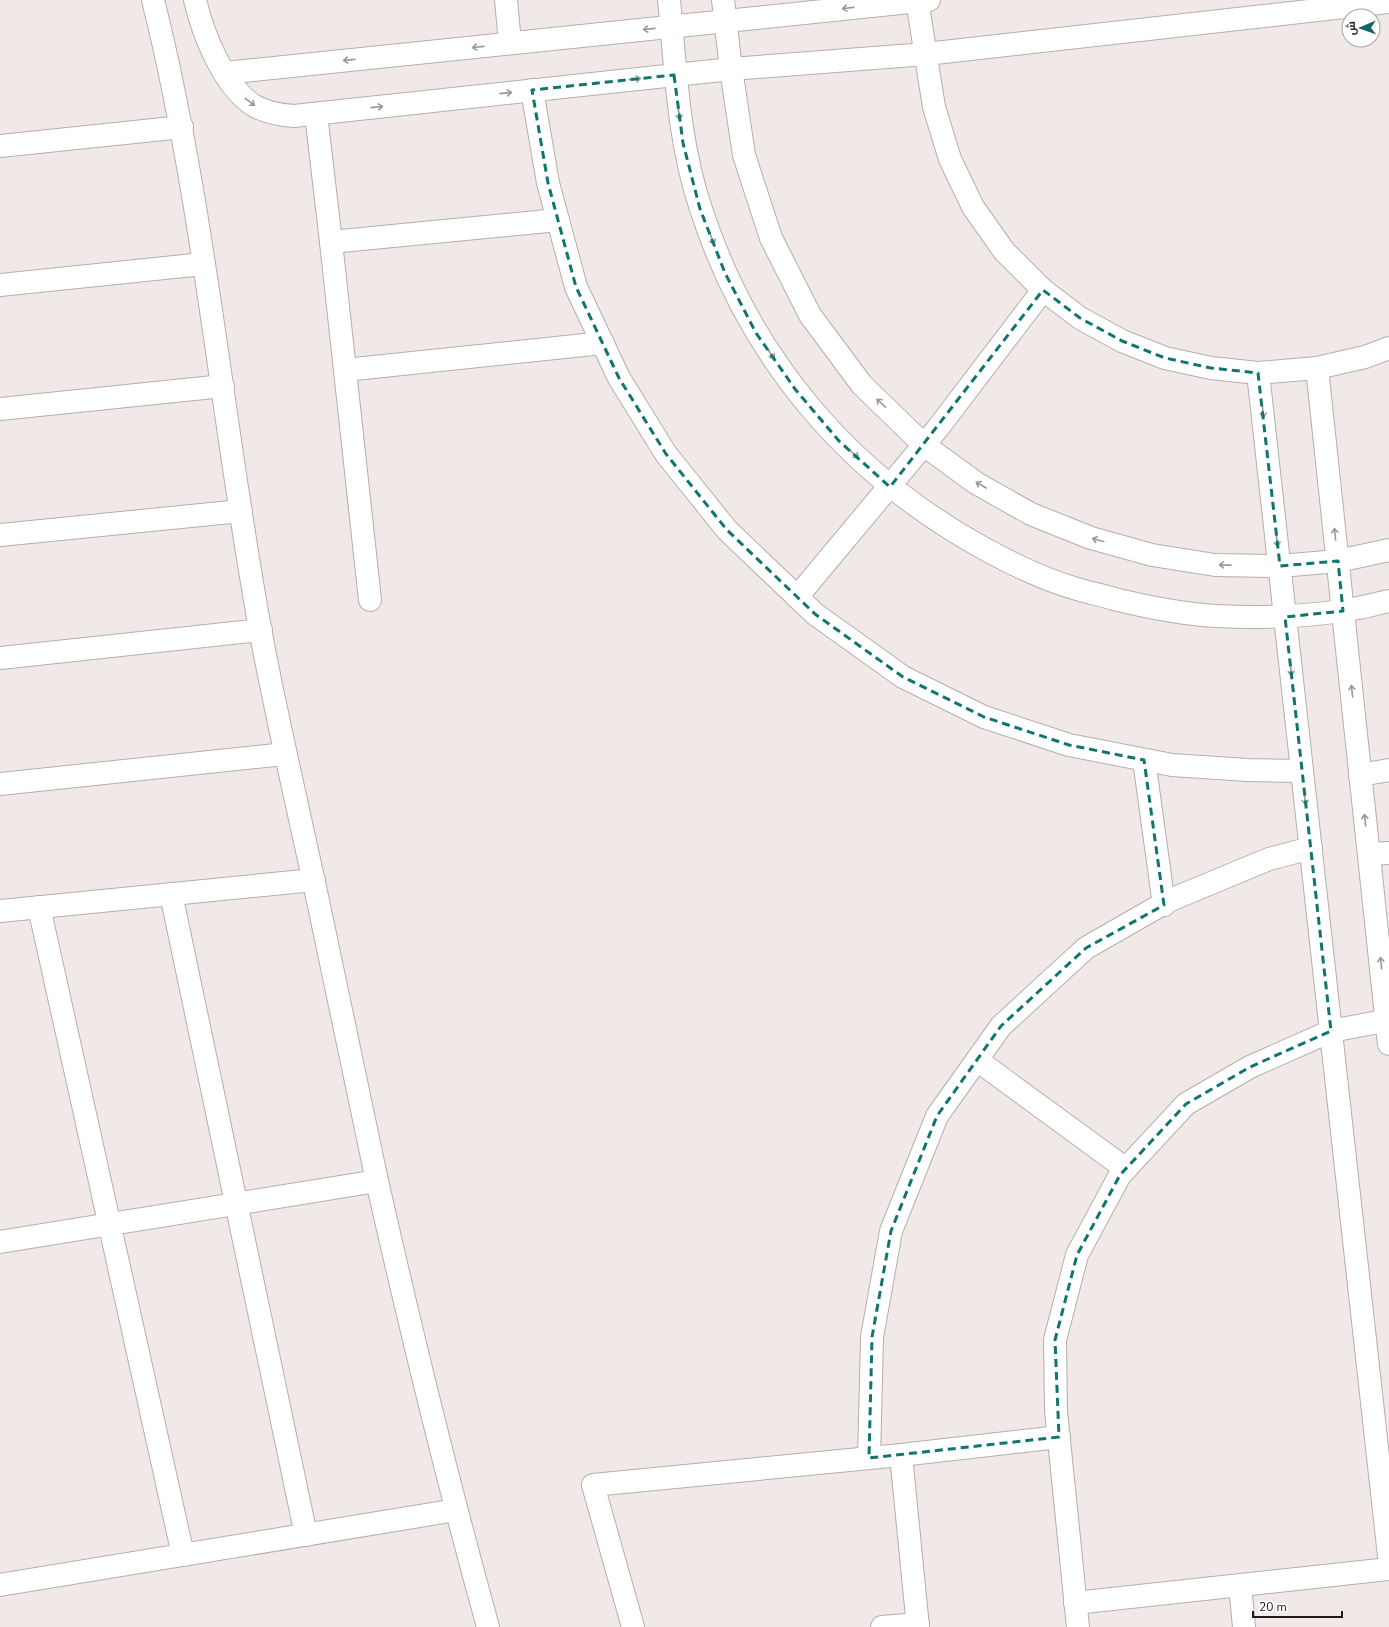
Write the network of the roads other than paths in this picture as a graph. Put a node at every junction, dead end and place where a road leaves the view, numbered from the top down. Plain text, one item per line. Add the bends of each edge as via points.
1 (153, 0) edge
2 (194, 0) edge
3 (506, 0) edge
4 (668, 0) edge
5 (921, 0) edge
6 (1389, 2) edge
7 (1257, 8) edge
8 (724, 10) edge
9 (671, 27) junction
10 (510, 43) junction
11 (926, 54) junction
12 (731, 69) junction
13 (225, 73) junction
14 (674, 75) junction
15 (532, 90) junction
16 (316, 114) junction
17 (182, 127) junction
18 (0, 146) edge
19 (558, 220) junction
20 (332, 242) junction
21 (203, 264) junction
22 (0, 284) edge
23 (1043, 290) junction
24 (603, 343) junction
25 (1389, 348) edge
26 (1317, 368) junction
27 (345, 370) junction
28 (1258, 373) junction
29 (222, 386) junction
30 (0, 409) edge
31 (924, 445) junction
32 (890, 487) junction
33 (241, 511) junction
34 (0, 535) edge
35 (1389, 550) edge
36 (1338, 561) junction
37 (1280, 566) junction
38 (797, 597) junction
39 (370, 600) dead end
40 (1389, 601) edge
41 (1343, 611) junction
42 (1285, 617) junction
43 (260, 630) junction
44 (0, 658) edge
45 (285, 754) junction
46 (1144, 760) junction
47 (1389, 770) edge
48 (1302, 771) junction
49 (1360, 775) junction
50 (0, 784) edge
51 (1311, 848) junction
52 (1379, 853) edge
53 (314, 880) junction
54 (172, 894) junction
55 (1164, 905) junction
56 (39, 907) junction
57 (0, 911) edge
58 (1388, 1020) edge
59 (1331, 1031) junction
60 (1389, 1044) edge
61 (977, 1060) junction
62 (1126, 1169) junction
63 (377, 1181) junction
64 (237, 1204) junction
65 (109, 1225) junction
66 (0, 1242) edge
67 (1059, 1437) junction
68 (901, 1455) junction
69 (869, 1458) junction
70 (456, 1510) junction
71 (306, 1535) junction
72 (183, 1555) junction
73 (1389, 1556) edge
74 (1389, 1570) edge
75 (0, 1585) edge
76 (1240, 1586) junction
77 (1075, 1603) junction
78 (918, 1626) edge
79 (488, 1627) edge
80 (633, 1627) edge
81 (882, 1627) edge
82 (1078, 1627) edge
83 (1244, 1627) edge

1 - 17 street
2 - 13 street via 213,51
3 - 10 street
4 - 9 street
5 -> 8 street
5 - 11 street
6 - 7 street
7 - 11 street
8 - 9 street
8 - 12 street
9 -> 10 street
9 - 14 street
10 -> 13 street
11 - 12 street
11 - 23 street via 934,107 943,137 950,159 973,207 1004,251
12 - 14 street
31 -> 12 street via 862,385 810,315 771,238 744,155
13 -> 16 street via 237,91 254,105 273,114
15 -> 14 street
14 -> 32 street via 683,143 700,209 725,272 756,333 794,389 839,441
16 -> 15 street
15 - 19 street via 548,183
16 - 20 street
17 - 18 street
17 - 21 street
19 - 20 street
19 - 24 street via 576,287
20 - 27 street
21 - 22 street
21 - 29 street
23 - 28 street via 1080,318 1122,341 1165,358 1211,368
23 - 31 street
24 - 27 street
24 - 38 street via 619,378 666,454 727,530
25 - 26 street via 1365,357
26 - 28 street
36 -> 26 street
27 - 39 street
28 -> 37 street
29 - 30 street
29 - 33 street
31 - 32 street
37 -> 31 street via 1215,565 1152,555 1091,538 1031,514 976,483
32 - 38 street
32 - 42 street via 954,532 1009,562 1075,588 1144,606 1214,616
33 - 34 street
33 - 43 street
35 - 36 street
36 - 37 street
36 - 41 street
37 - 42 street
38 - 46 street via 815,614 903,677 984,717 1069,745
40 - 41 street
41 - 42 street
49 -> 41 street
42 -> 48 street
43 - 44 street
43 - 45 street
45 - 50 street
45 - 53 street
46 - 48 street via 1172,765
46 - 55 street
47 - 49 street
48 -> 51 street
52 -> 49 street
51 - 55 street via 1269,859
51 - 59 street
58 -> 52 street
53 - 54 street
53 - 63 street
54 - 56 street
54 - 64 street
55 - 61 street via 1086,948 1000,1026
56 - 57 street
56 - 65 street
58 - 59 street
58 - 60 street
59 - 62 street via 1250,1067 1186,1104
59 - 73 street
61 - 62 street
61 - 69 street via 937,1116 891,1231 872,1337
62 - 67 street via 1120,1175 1077,1255 1055,1340
63 - 64 street
63 - 70 street
64 - 65 street
64 - 71 street
65 - 66 street
65 - 72 street
67 - 68 street
67 - 77 street
68 - 69 street
68 - 78 street
69 - 80 street via 593,1485
70 - 71 street
70 - 79 street
71 - 72 street
72 - 75 street
74 - 76 street
76 - 77 street
76 - 83 street
77 - 82 street
78 - 81 street

